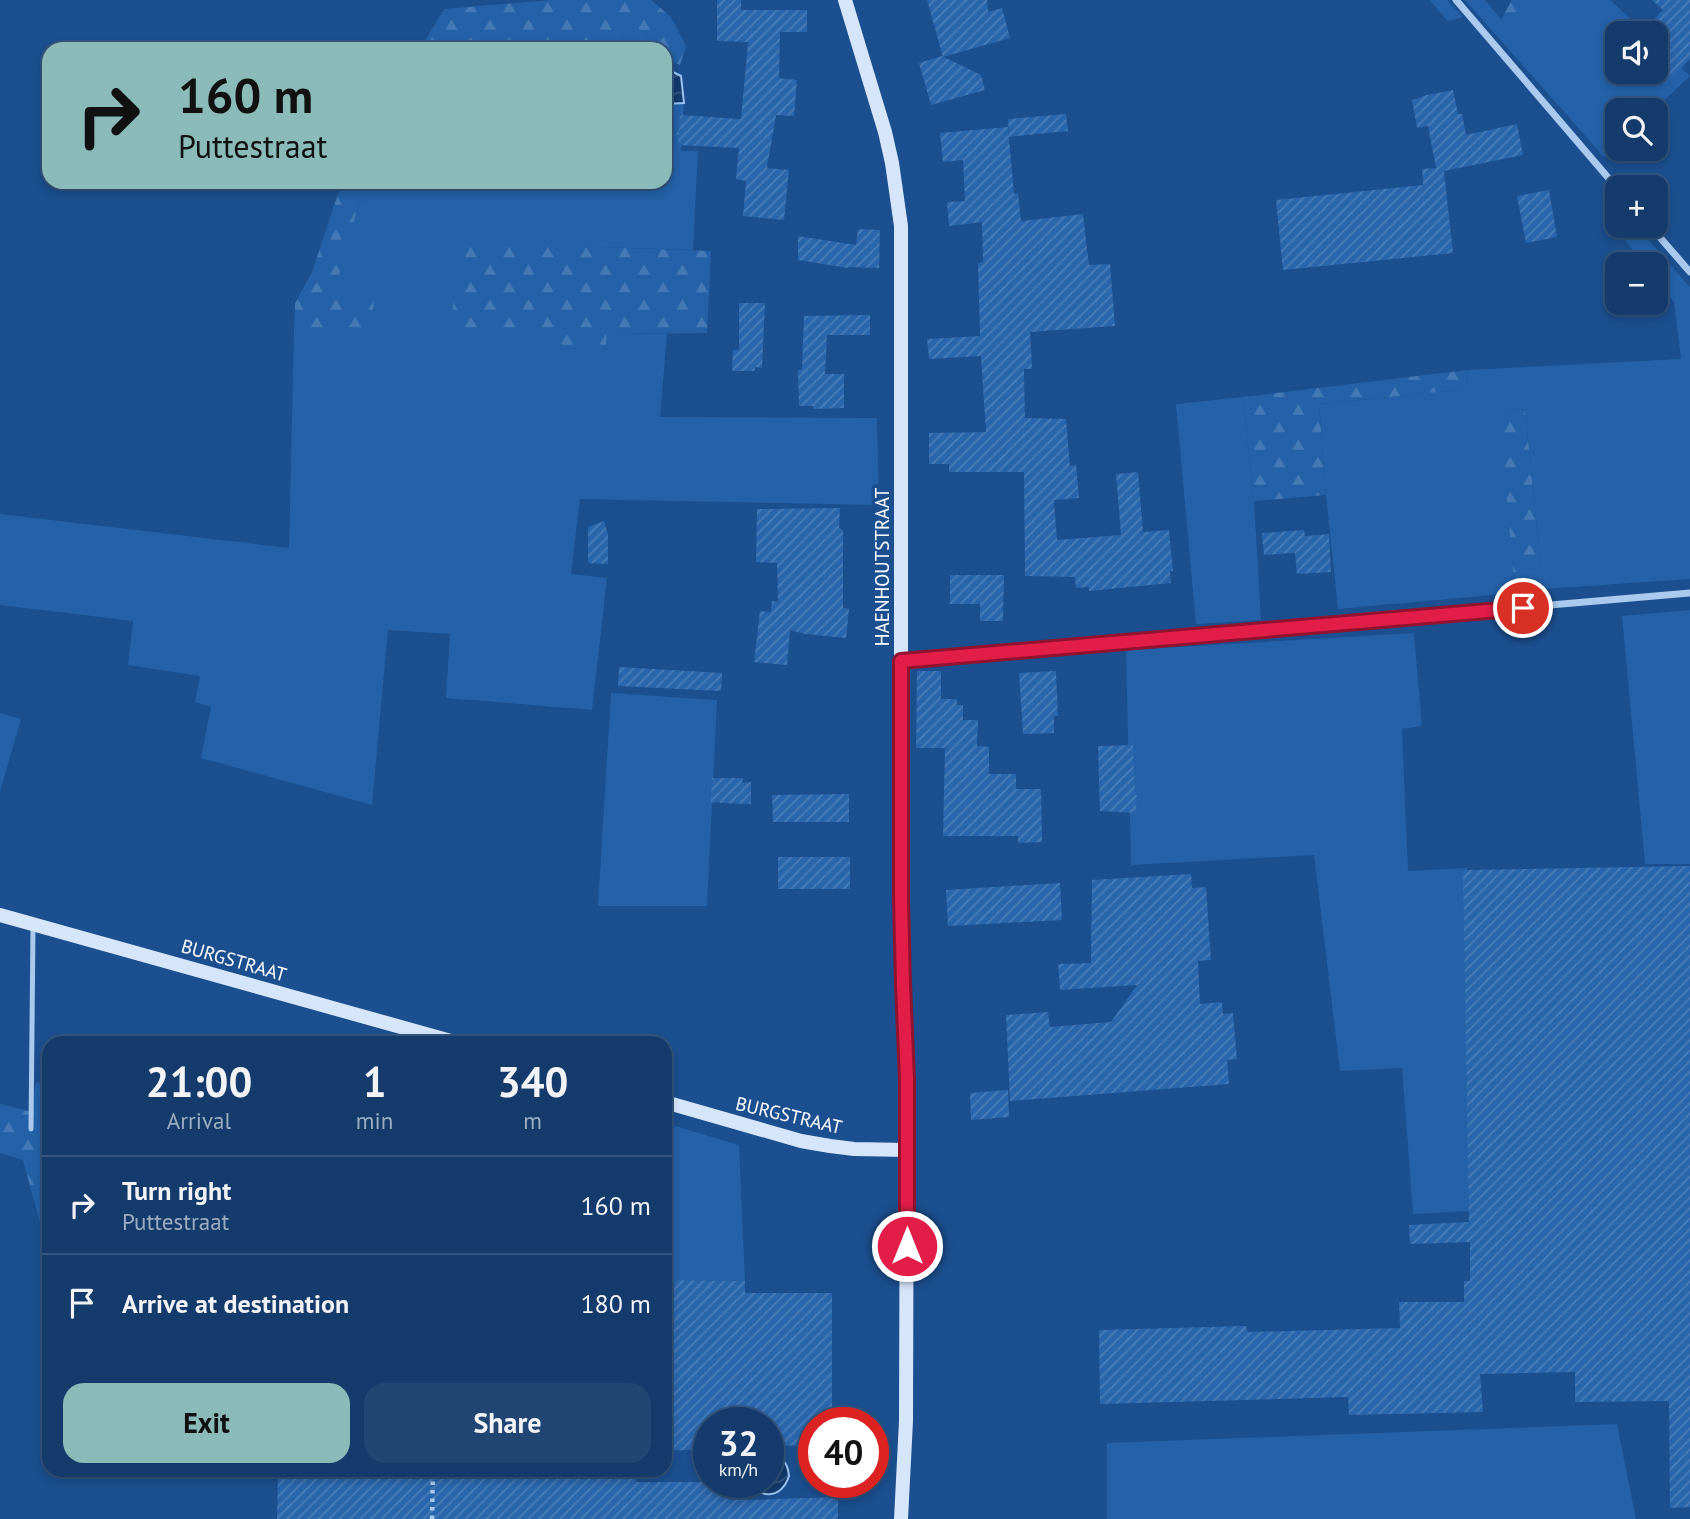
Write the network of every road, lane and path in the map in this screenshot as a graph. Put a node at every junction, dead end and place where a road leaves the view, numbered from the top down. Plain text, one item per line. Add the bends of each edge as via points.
1 (845, 0) edge
2 (1456, 0) edge
3 (1606, 175) edge
4 (1660, 238) edge
5 (1690, 272) edge
6 (1690, 593) edge
7 (901, 661) junction
8 (0, 915) edge
9 (33, 924) junction
10 (433, 1036) edge
11 (672, 1104) edge
12 (32, 1129) dead end
13 (907, 1150) junction
14 (433, 1477) edge
15 (432, 1519) edge
16 (901, 1519) edge

1 - 7 street, HAENHOUTSTRAAT via 887,142 901,226
2 - 3 street
4 - 5 street
6 - 7 street
7 - 13 street, HAENHOUTSTRAAT
8 - 9 street, BURGSTRAAT
9 - 10 street, BURGSTRAAT
9 - 12 lane
11 - 13 street, BURGSTRAAT via 801,1141 842,1148
13 - 16 street, HAENHOUTSTRAAT
14 - 15 path

